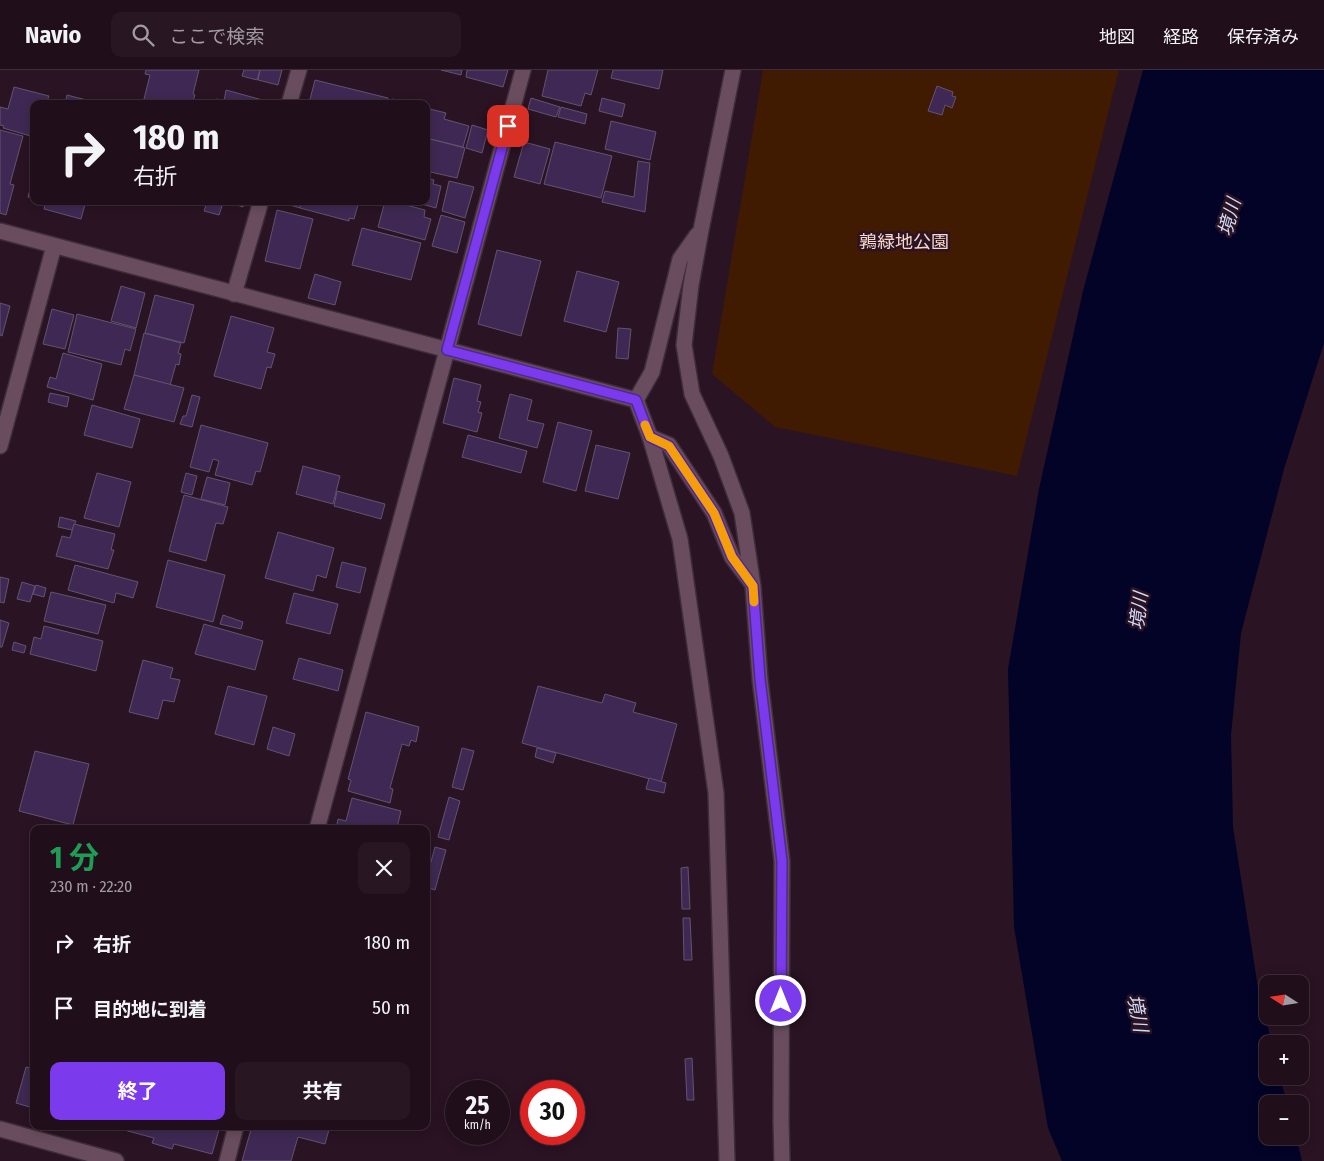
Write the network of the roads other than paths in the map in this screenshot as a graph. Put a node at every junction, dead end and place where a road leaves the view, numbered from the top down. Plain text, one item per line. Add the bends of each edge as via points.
1 (299, 70) edge
2 (523, 70) edge
3 (733, 70) edge
4 (290, 100) edge
5 (260, 205) edge
6 (701, 230) junction
7 (0, 231) edge
8 (54, 246) junction
9 (234, 294) junction
10 (447, 350) junction
11 (636, 400) junction
12 (650, 437) junction
13 (0, 446) edge
14 (753, 586) junction
15 (318, 825) edge
16 (0, 1129) edge
17 (235, 1130) edge
18 (116, 1161) edge
19 (227, 1161) edge
20 (727, 1161) edge
21 (782, 1161) edge

1 - 4 street
2 - 10 street
3 - 6 street
5 - 9 street
6 - 11 street via 680,259 652,372
6 - 14 street via 684,345 692,394 721,456 742,513
7 - 8 street
8 - 9 street
8 - 13 street
9 - 10 street
10 - 11 street
10 - 15 street
11 - 12 street
12 - 14 street via 669,446 714,513 732,557
12 - 20 street via 680,540 716,793
14 - 21 street via 760,679 782,861
16 - 18 street
17 - 19 street

